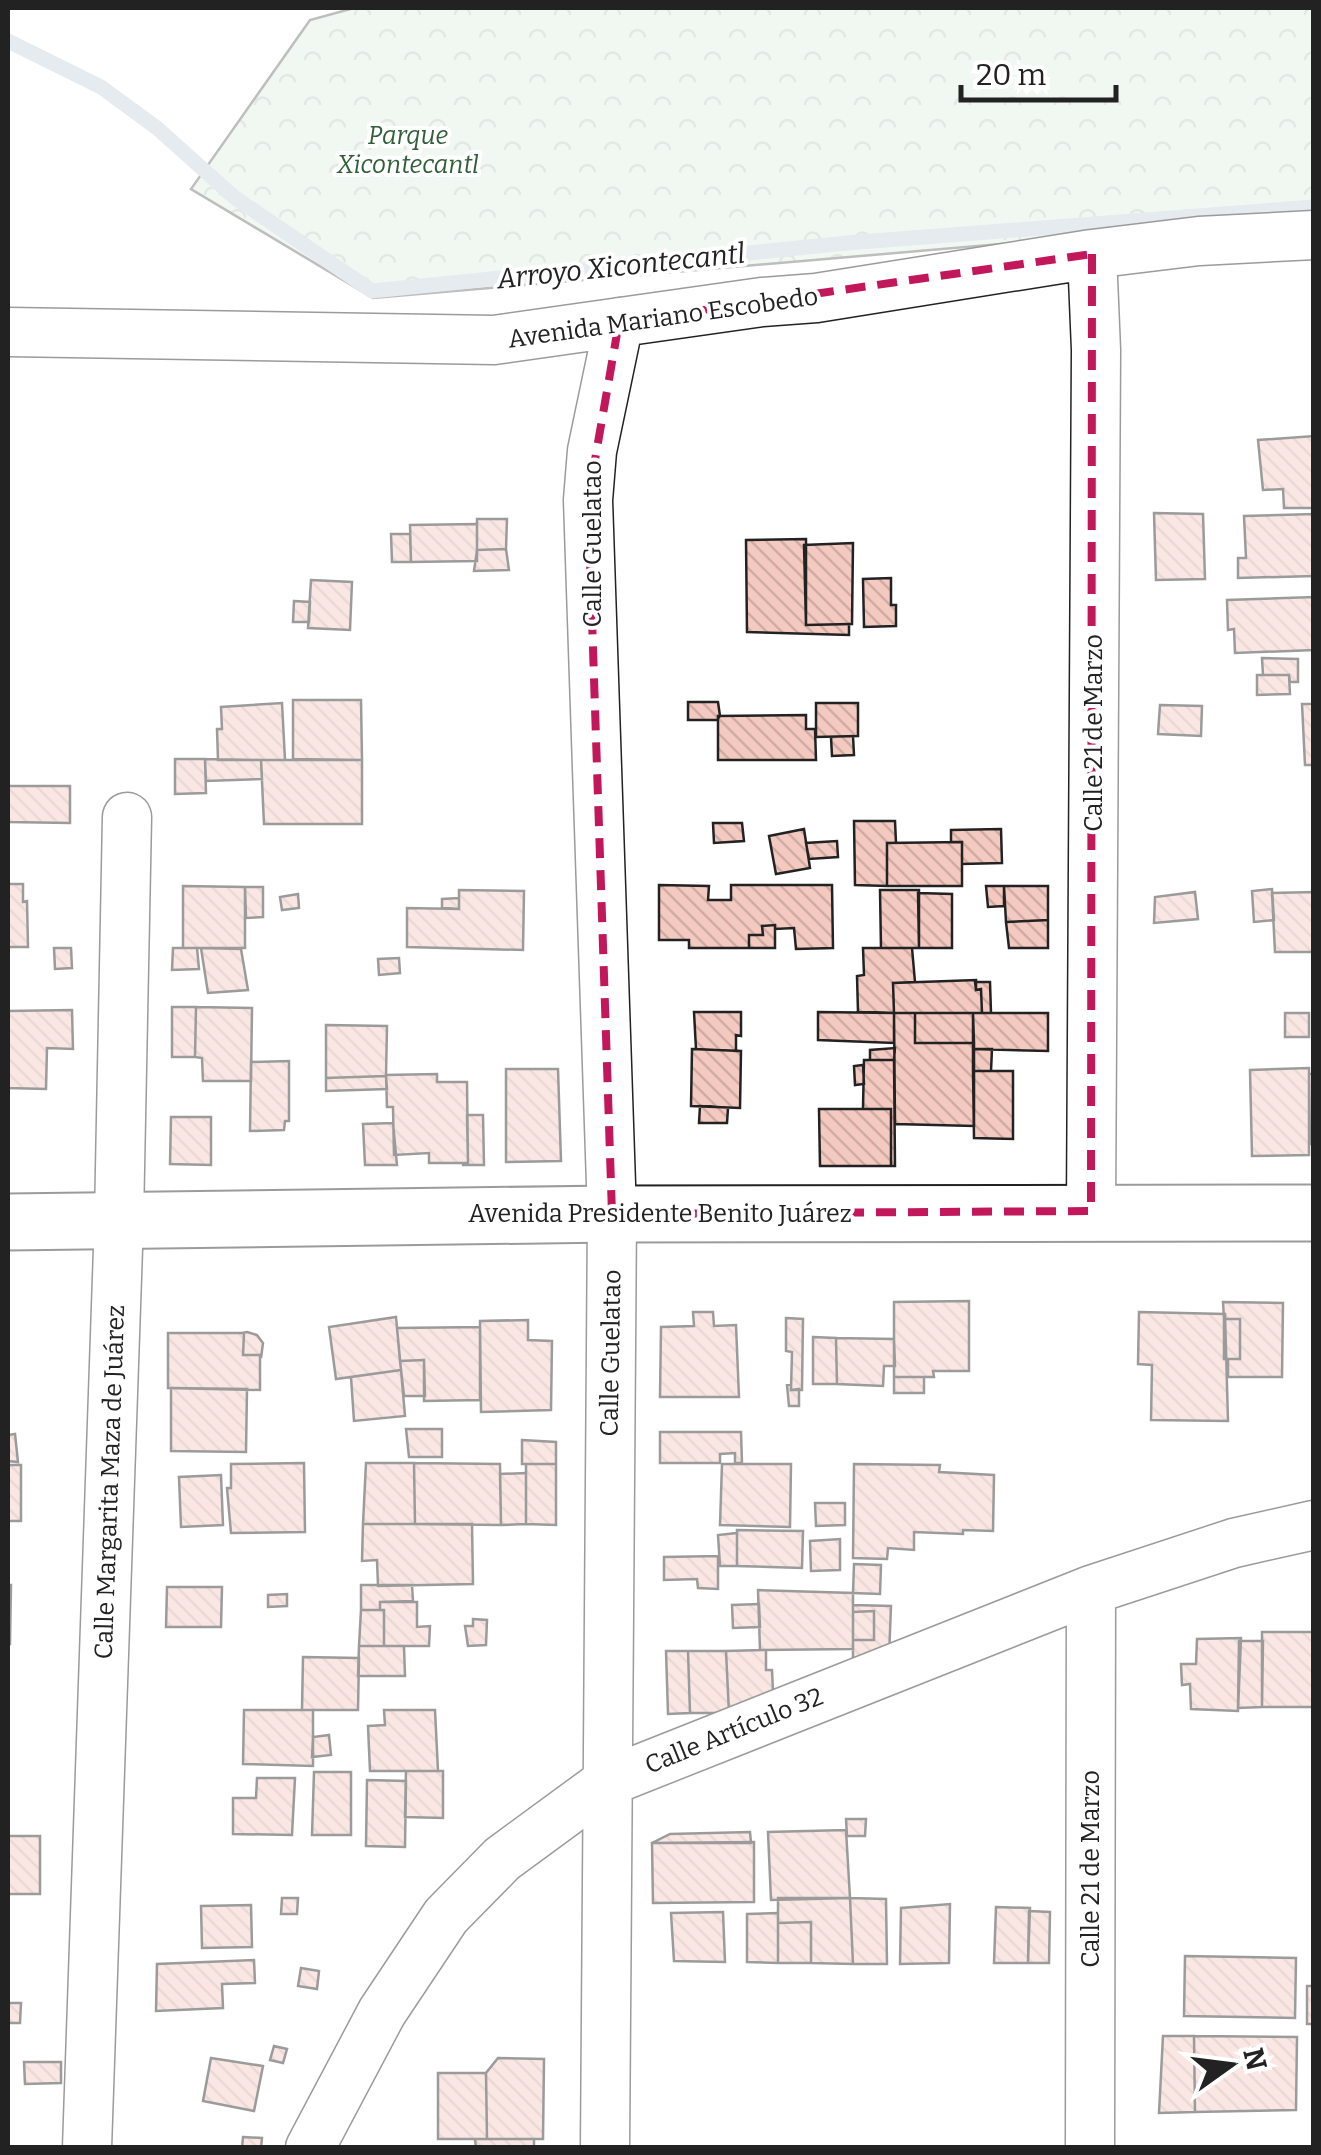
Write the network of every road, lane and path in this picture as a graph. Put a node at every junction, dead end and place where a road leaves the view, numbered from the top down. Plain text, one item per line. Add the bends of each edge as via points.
1 (1314, 236) edge
2 (1092, 254) junction
3 (619, 322) junction
4 (8, 332) edge
5 (127, 817) dead end
6 (1091, 1211) junction
7 (1314, 1213) edge
8 (612, 1214) junction
9 (120, 1219) junction
10 (8, 1222) edge
11 (1314, 1525) edge
12 (1091, 1590) junction
13 (607, 1782) junction
14 (87, 2148) edge
15 (310, 2148) edge
16 (605, 2148) edge
17 (1090, 2148) edge

1 - 2 street, Avenida Mariano Escobedo
2 - 3 street, Avenida Mariano Escobedo
2 - 6 street, Calle 21 de Marzo
3 - 4 street, Avenida Mariano Escobedo via 494,340
3 - 8 street, Calle Guelatao via 588,500
5 - 9 street, Calle Margarita Maza de Juárez
6 - 7 street, Avenida Presidente Benito Juárez
6 - 8 street, Avenida Presidente Benito Juárez
8 - 9 street, Avenida Presidente Benito Juárez
8 - 13 street, Calle Guelatao
9 - 10 street, Avenida Presidente Benito Juárez
9 - 14 street, Calle Margarita Maza de Juárez
11 - 12 street, Calle Artículo 32 via 1234,1543
12 - 13 street, Calle Artículo 32
12 - 17 street, Calle 21 de Marzo
13 - 15 street, Calle Artículo 32 via 502,1859 446,1916 382,2012
13 - 16 street, Calle Guelatao

